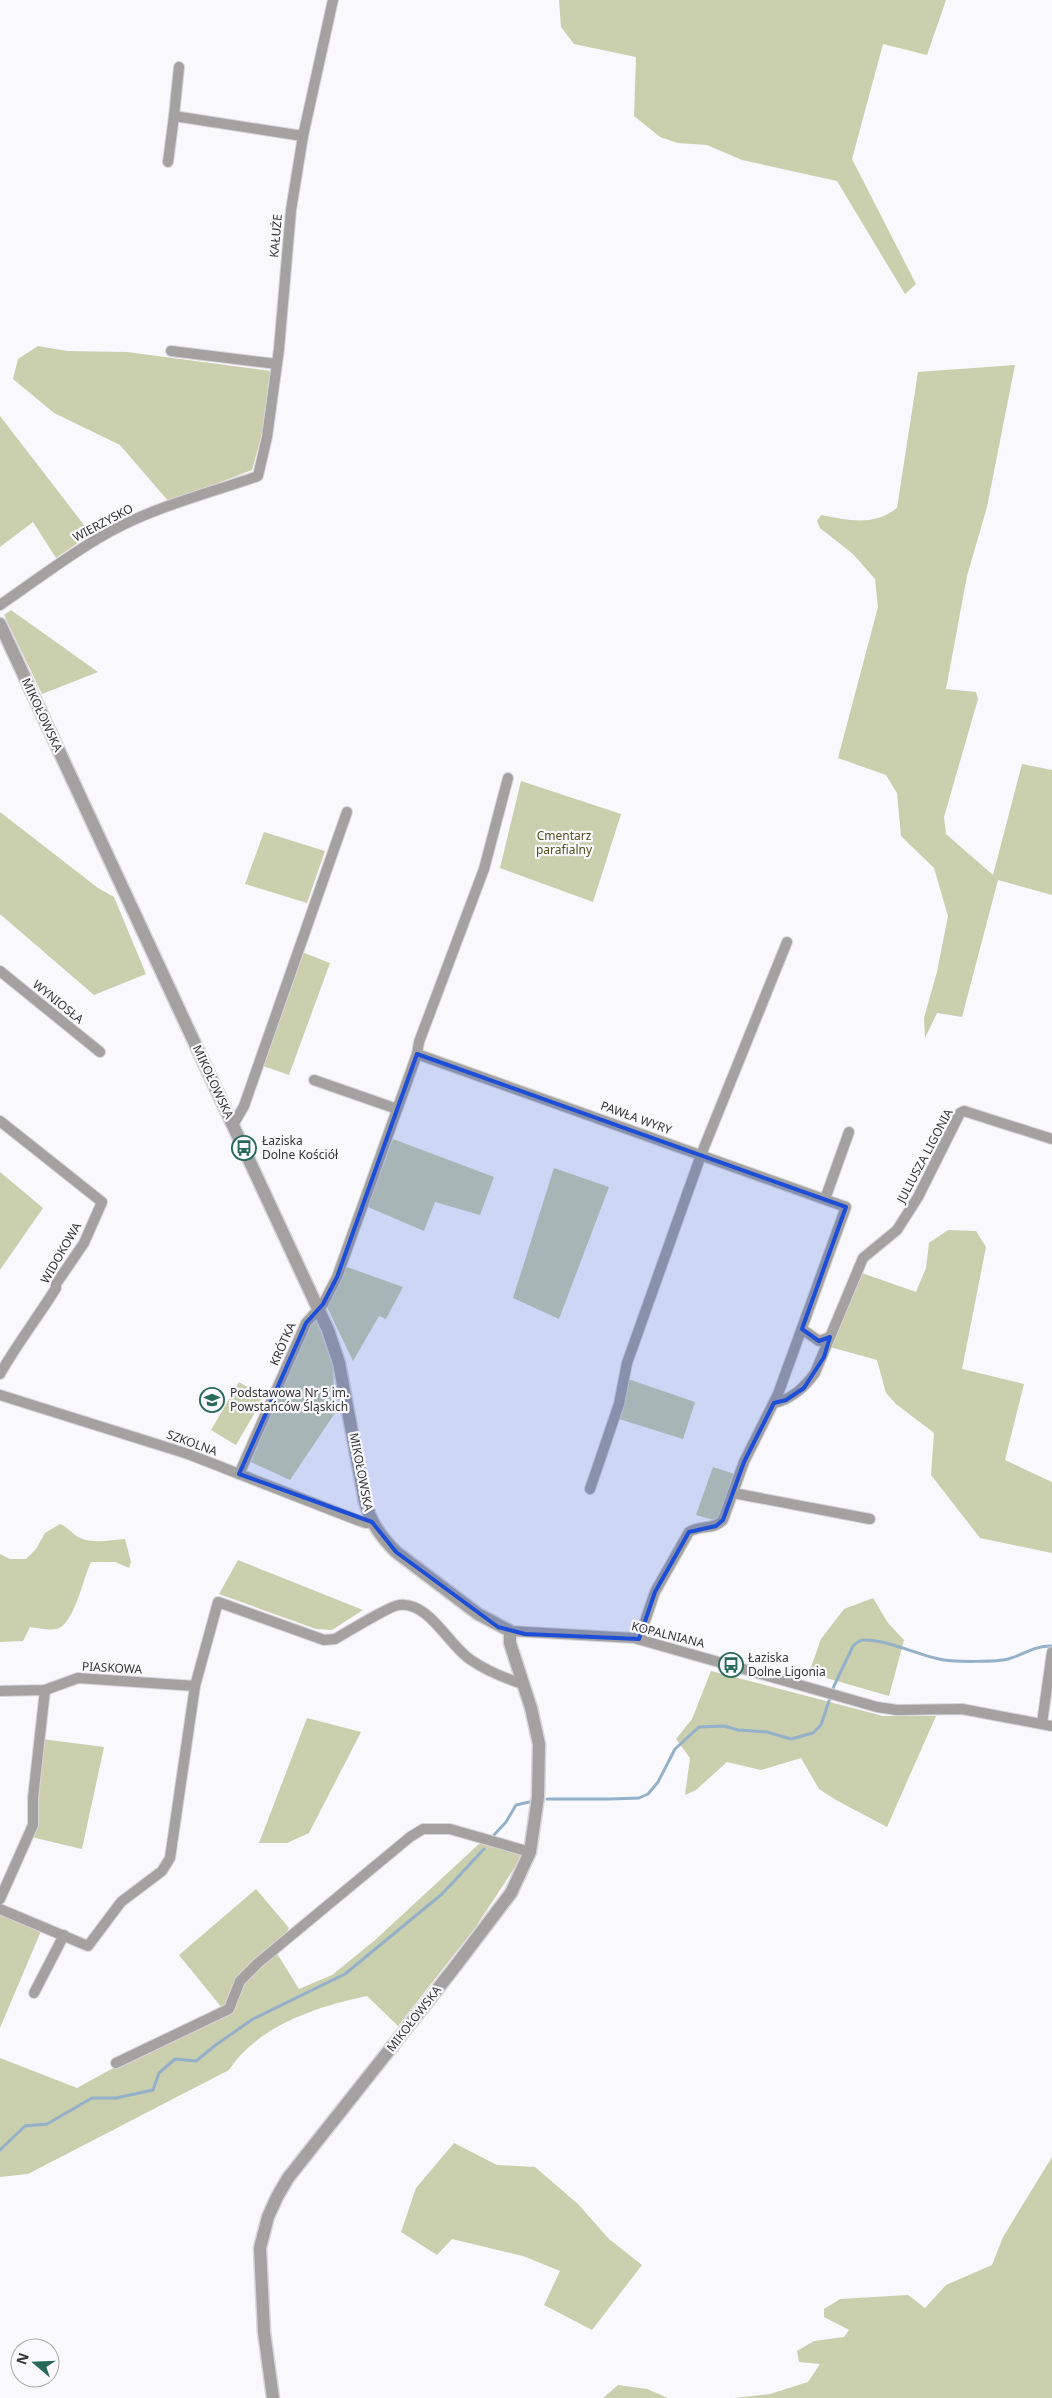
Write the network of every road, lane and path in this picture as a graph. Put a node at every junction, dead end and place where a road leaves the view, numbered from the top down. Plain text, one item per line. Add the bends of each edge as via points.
1 (333, 0) edge
2 (180, 67) dead end
3 (174, 116) junction
4 (303, 136) junction
5 (168, 162) dead end
6 (171, 351) dead end
7 (277, 364) junction
8 (258, 476) joint
9 (0, 605) edge
10 (0, 624) edge
11 (508, 778) dead end
12 (347, 812) dead end
13 (787, 942) dead end
14 (0, 971) edge
15 (100, 1052) dead end
16 (417, 1054) junction
17 (314, 1080) dead end
18 (397, 1109) junction
19 (0, 1121) edge
20 (233, 1124) junction
21 (849, 1132) dead end
22 (1052, 1139) edge
23 (701, 1155) junction
24 (825, 1199) junction
25 (318, 1308) junction
26 (802, 1329) junction
27 (830, 1338) junction
28 (0, 1374) edge
29 (0, 1395) edge
30 (774, 1403) junction
31 (239, 1474) junction
32 (590, 1489) dead end
33 (733, 1493) junction
34 (870, 1519) dead end
35 (372, 1522) junction
36 (510, 1631) junction
37 (639, 1639) junction
38 (1052, 1652) edge
39 (523, 1684) junction
40 (195, 1686) junction
41 (45, 1690) junction
42 (0, 1691) edge
43 (1047, 1725) edge
44 (530, 1852) junction
45 (0, 1899) edge
46 (0, 1908) edge
47 (64, 1936) junction
48 (34, 1993) dead end
49 (116, 2063) dead end
50 (273, 2398) edge

1 - 4 street, KAŁUŻE
2 - 3 street
3 - 4 street
3 - 5 street
4 - 7 street, KAŁUŻE via 291,210
6 - 7 street
7 - 8 street, KAŁUŻE
8 - 9 street, WIERZYSKO via 134,519 71,556
10 - 20 street, MIKOŁOWSKA
11 - 16 street, KRÓTKA via 484,869
12 - 20 street via 244,1106
13 - 23 street
14 - 15 street, WYNIOSŁA
16 - 18 street, KRÓTKA
16 - 23 street, PAWŁA WYRY
17 - 18 street
18 - 25 street, KRÓTKA via 346,1256 329,1295
19 - 28 street, WIDOKOWA via 102,1202 84,1243
20 - 25 street, MIKOŁOWSKA
21 - 24 street
22 - 27 street, JULIUSZA LIGONIA via 961,1112 918,1197 897,1230 863,1258
23 - 24 street, PAWŁA WYRY
23 - 32 street via 627,1363 619,1404
24 - 26 street, PAWŁA WYRY via 846,1207
25 - 31 street, KRÓTKA via 306,1324
25 - 35 street, MIKOŁOWSKA via 339,1363 365,1502
26 - 27 street via 819,1341
26 - 30 street
27 - 30 street via 816,1374 804,1388 786,1400
29 - 31 street, SZKOLNA via 170,1448
30 - 33 street via 744,1462
31 - 35 street, SZKOLNA via 357,1520
33 - 34 street
33 - 37 street via 723,1520 716,1526 695,1528 689,1532 655,1592
35 - 36 street, MIKOŁOWSKA via 396,1552 488,1621
36 - 37 street, KOPALNIANA
36 - 39 street, MIKOŁOWSKA via 510,1642
37 - 43 street, KOPALNIANA via 897,1710 962,1709
38 - 43 street
39 - 40 street via 500,1677 469,1659 424,1612 412,1606 399,1604 335,1639 324,1640 218,1602
39 - 44 street, MIKOŁOWSKA via 539,1744 540,1770
40 - 41 street, PIASKOWA via 78,1678
40 - 47 street via 170,1858 162,1871 121,1902 88,1946
41 - 42 street, PIASKOWA
41 - 45 street via 33,1825
44 - 49 street via 450,1829 423,1829 258,1964 240,1981 229,2009
44 - 50 street, MIKOŁOWSKA via 511,1893 288,2178 277,2197 260,2248 264,2332
46 - 47 street
47 - 48 street

